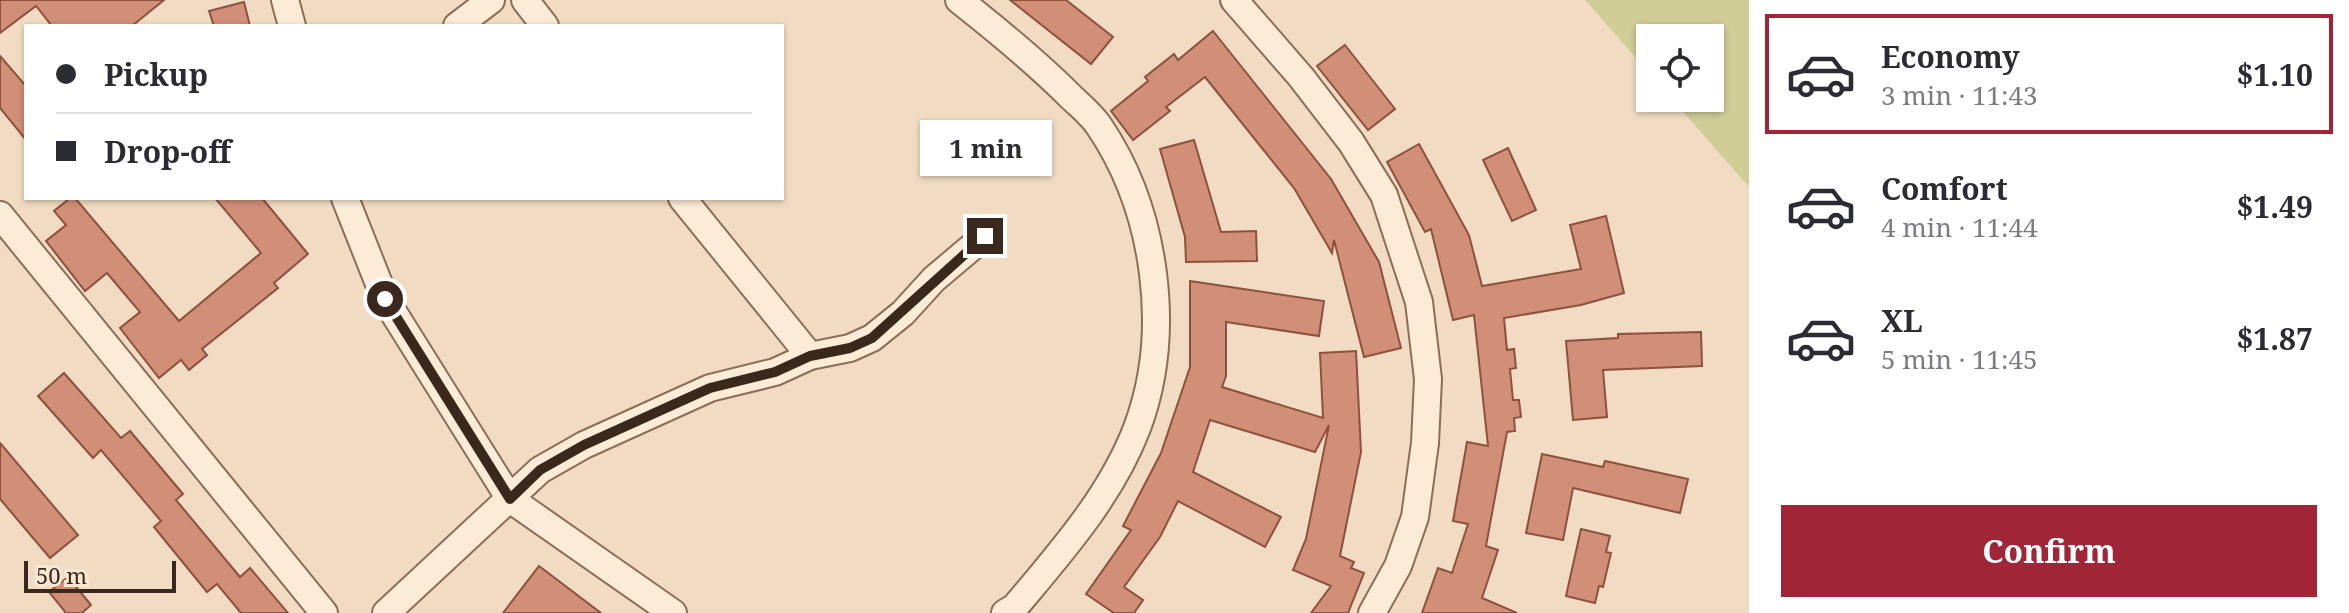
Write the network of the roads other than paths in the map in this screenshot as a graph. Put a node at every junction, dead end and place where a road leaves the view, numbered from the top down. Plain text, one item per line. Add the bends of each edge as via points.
1 (285, 0) edge
2 (491, 0) edge
3 (525, 0) edge
4 (959, 0) edge
5 (1234, 0) edge
6 (291, 24) edge
7 (460, 24) edge
8 (543, 24) edge
9 (346, 200) edge
10 (684, 200) edge
11 (0, 215) edge
12 (985, 236) dead end
13 (810, 356) junction
14 (510, 499) junction
15 (1013, 611) edge
16 (324, 613) edge
17 (386, 613) edge
18 (673, 613) edge
19 (1372, 613) edge

1 - 6 street
2 - 7 street
3 - 8 street
4 - 15 street via 1098,124 1143,218 1154,277 1150,379 1137,428 1085,522
5 - 19 street via 1351,142 1384,195 1419,302 1428,379 1415,517 1398,566
9 - 14 street via 385,299
10 - 13 street
11 - 16 street
12 - 13 street via 872,338
13 - 14 street via 775,372 710,388 584,445 540,470
14 - 17 street
14 - 18 street

